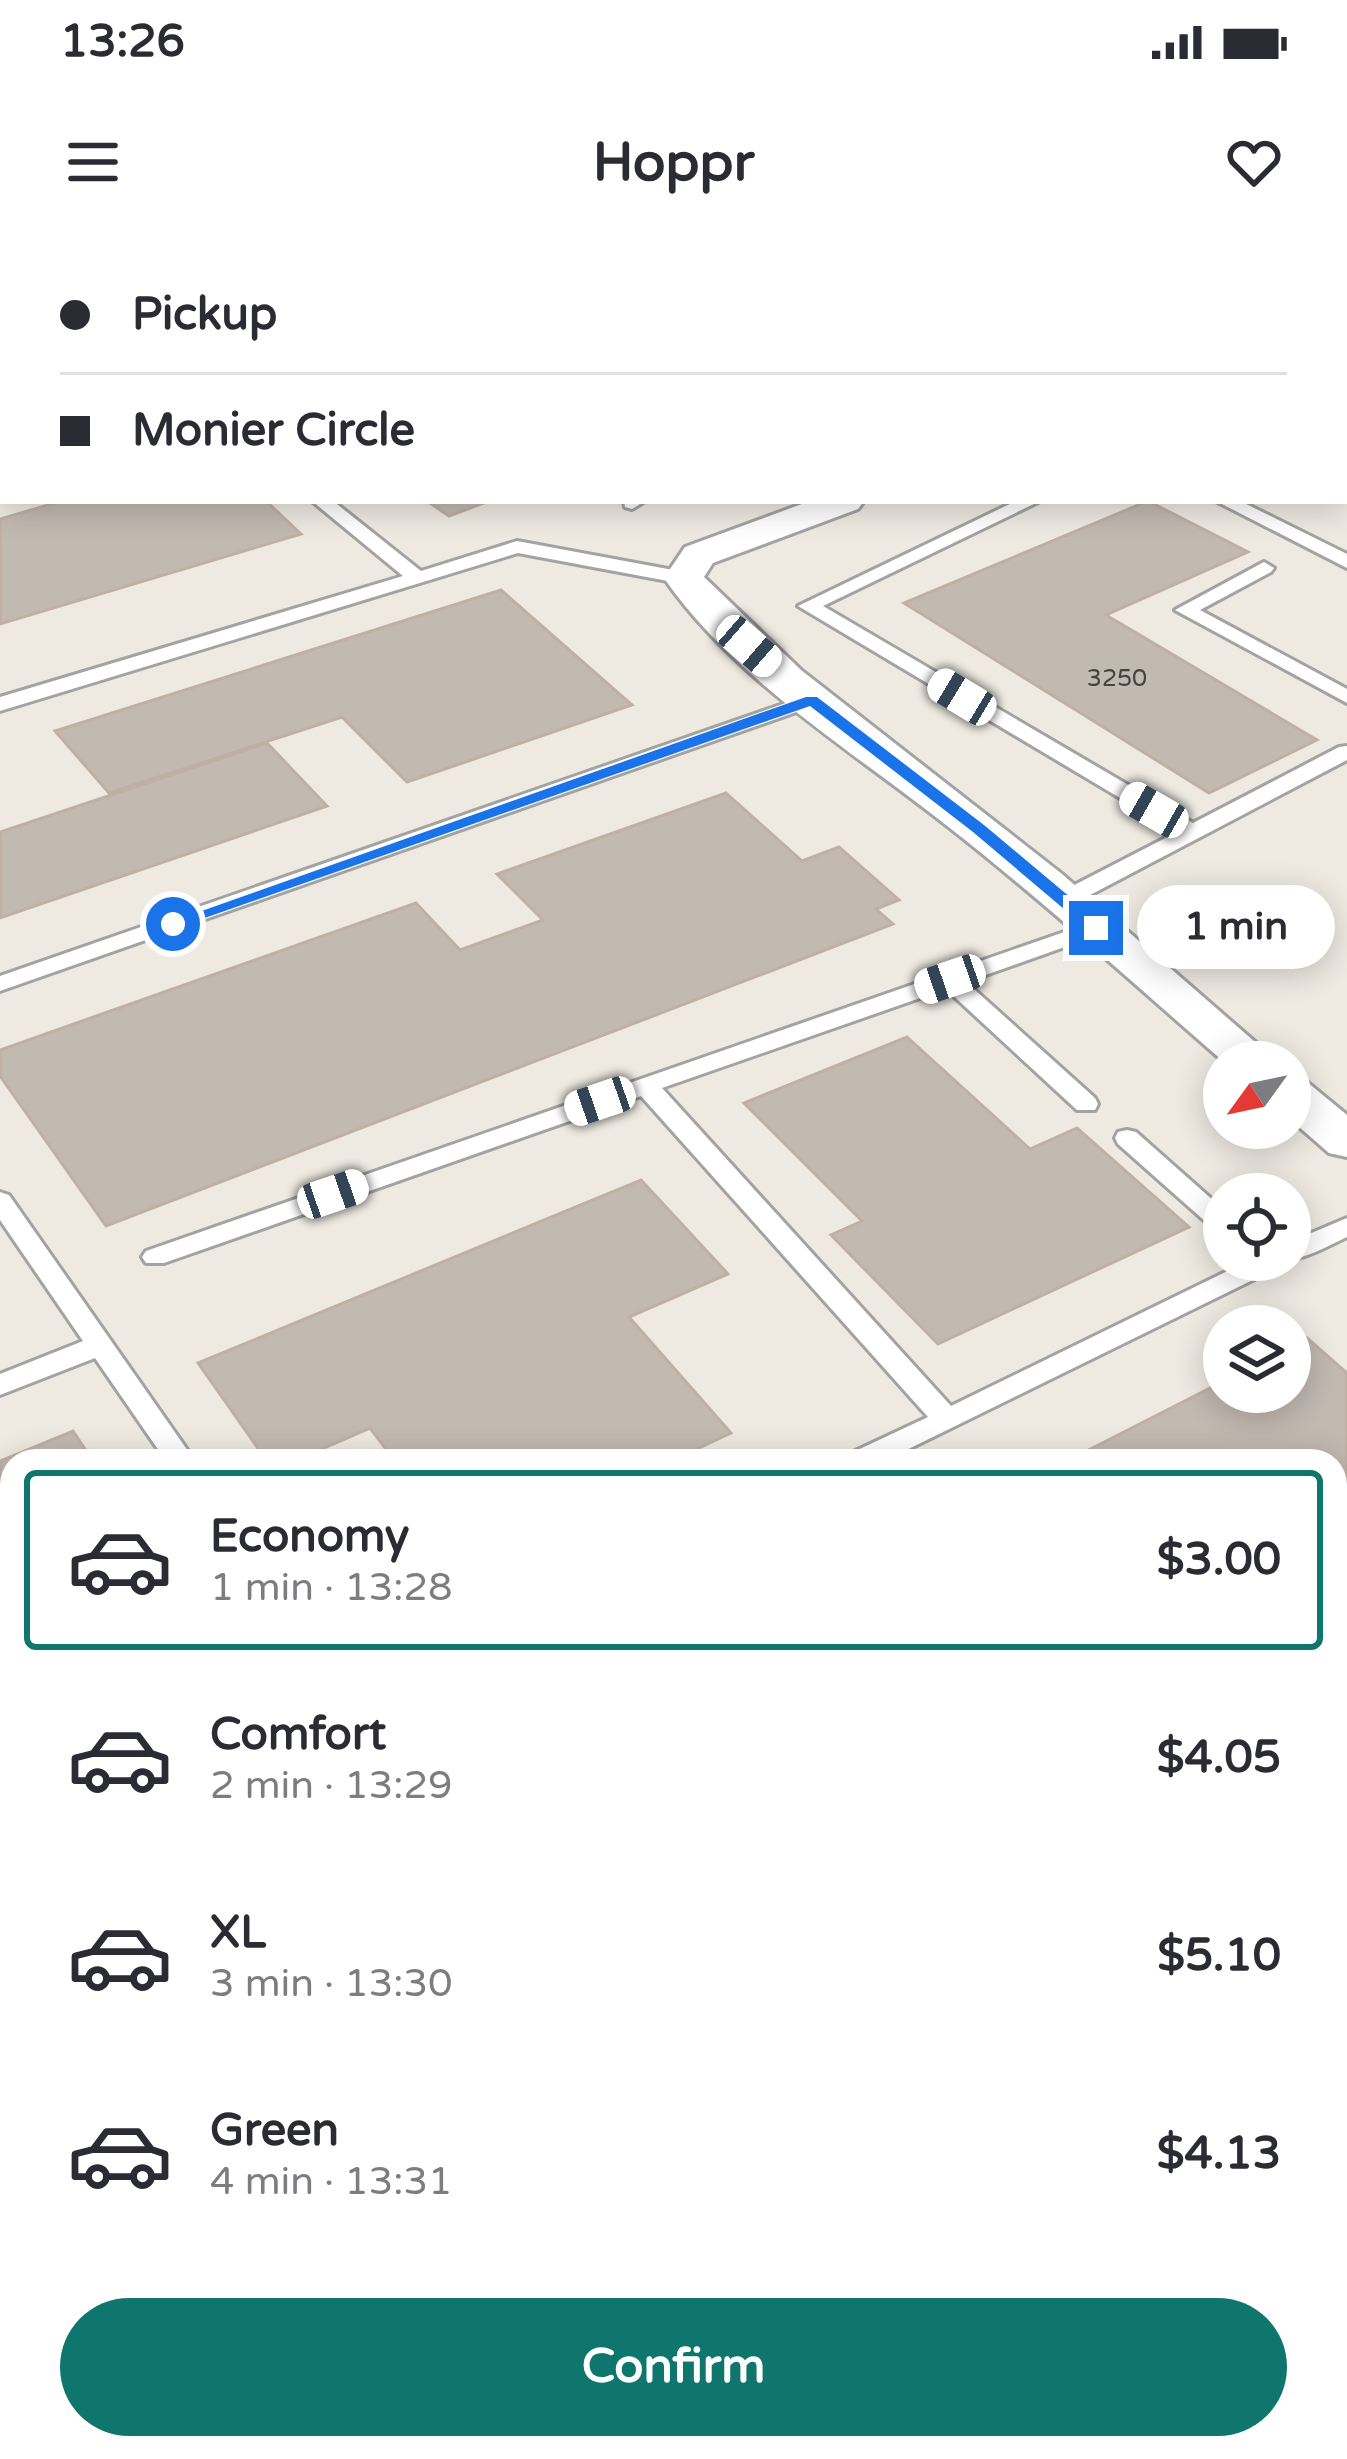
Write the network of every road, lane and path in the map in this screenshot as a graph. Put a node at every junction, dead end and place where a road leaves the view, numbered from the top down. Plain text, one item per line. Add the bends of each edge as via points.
1 (325, 504) edge
2 (837, 504) edge
3 (1025, 504) edge
4 (1231, 504) edge
5 (1347, 562) edge
6 (1264, 568) dead end
7 (418, 578) junction
8 (684, 578) junction
9 (1347, 698) edge
10 (812, 700) junction
11 (0, 703) edge
12 (1347, 752) edge
13 (1192, 832) junction
14 (1063, 900) junction
15 (1096, 928) junction
16 (950, 979) junction
17 (0, 984) edge
18 (1229, 1041) edge
19 (645, 1085) junction
20 (1086, 1104) dead end
21 (1311, 1111) edge
22 (1127, 1138) dead end
23 (1347, 1141) edge
24 (0, 1201) edge
25 (1203, 1205) edge
26 (1347, 1227) edge
27 (1311, 1243) edge
28 (155, 1257) dead end
29 (1228, 1281) edge
30 (100, 1345) junction
31 (0, 1385) edge
32 (947, 1420) junction
33 (173, 1449) edge
34 (885, 1449) edge

1 - 7 lane
2 - 8 street via 698,555
3 - 13 lane via 808,606
4 - 5 lane
6 - 9 lane via 1185,610
7 - 8 lane via 517,547
7 - 11 lane
8 - 10 street via 718,619
10 - 14 street
10 - 17 lane
12 - 13 lane
13 - 14 lane
14 - 15 street
15 - 16 lane
15 - 18 street
16 - 19 lane
16 - 20 lane
19 - 28 lane
19 - 32 lane
21 - 23 street
22 - 25 lane
24 - 30 lane
26 - 27 lane
29 - 32 lane
30 - 31 lane
30 - 33 lane
32 - 34 lane

